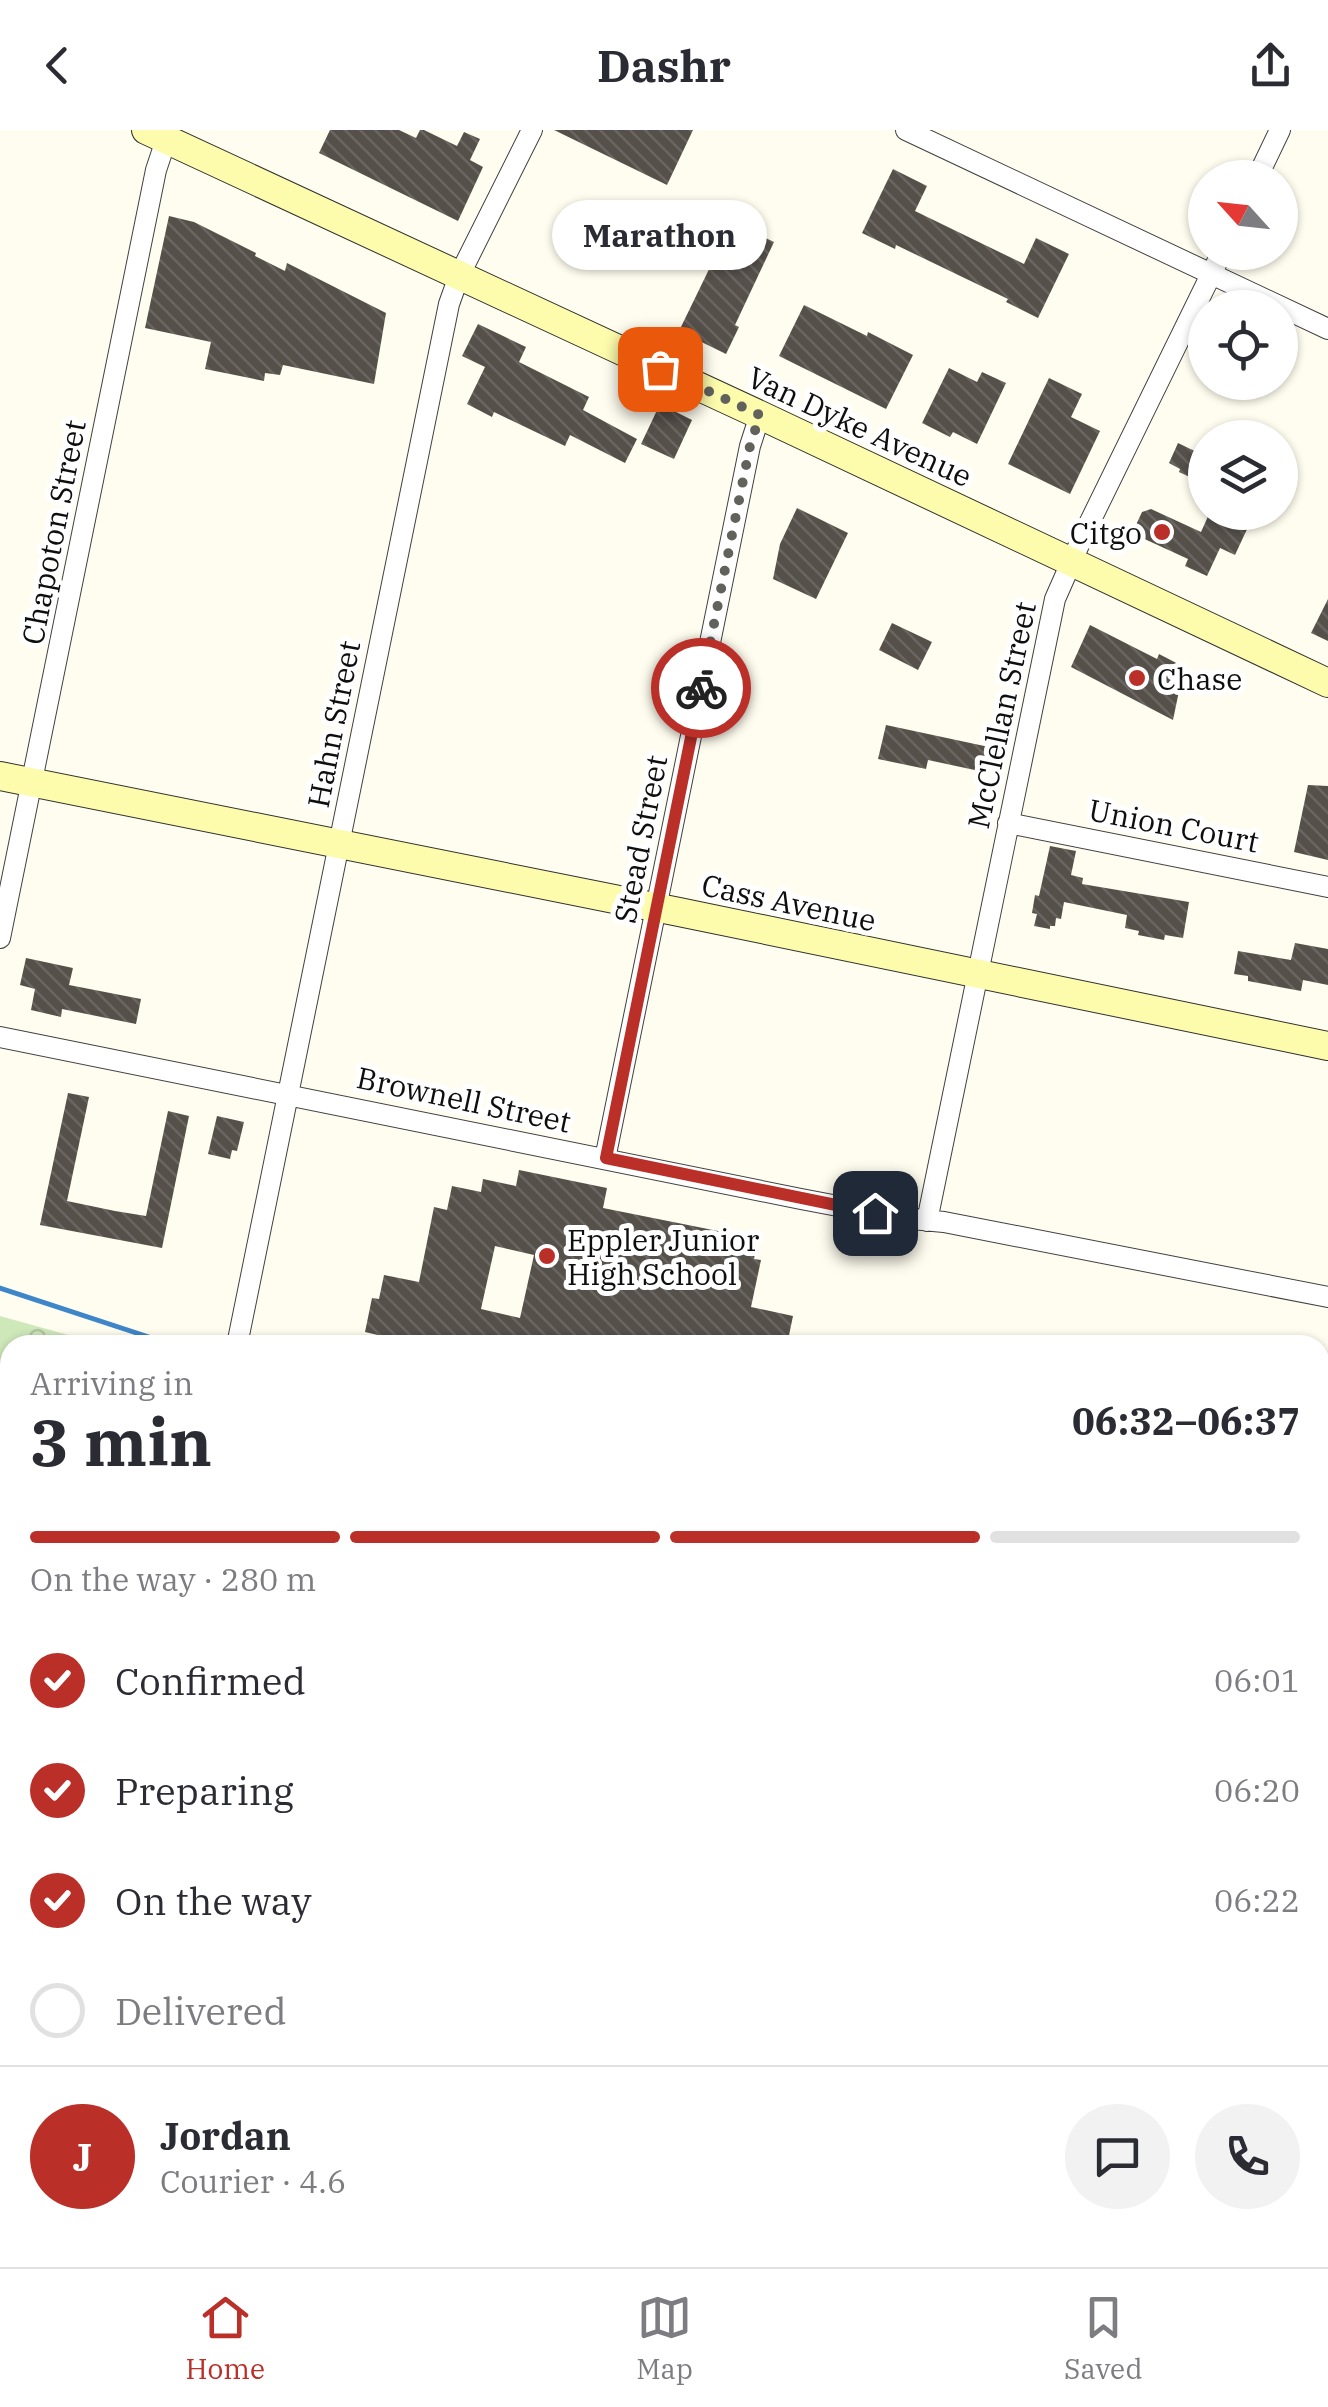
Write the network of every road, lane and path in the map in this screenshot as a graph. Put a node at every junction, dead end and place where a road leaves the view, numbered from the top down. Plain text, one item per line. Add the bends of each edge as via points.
1 (532, 130) edge
2 (906, 130) edge
3 (1280, 130) edge
4 (156, 135) edge
5 (1266, 160) edge
6 (1214, 270) edge
7 (1212, 274) junction
8 (459, 276) junction
9 (1328, 329) edge
10 (760, 415) junction
11 (1071, 561) junction
12 (1328, 683) edge
13 (0, 776) edge
14 (32, 782) junction
15 (1008, 823) junction
16 (339, 845) junction
17 (1328, 887) edge
18 (656, 908) junction
19 (0, 938) edge
20 (978, 974) junction
21 (0, 1037) edge
22 (1328, 1046) edge
23 (288, 1094) junction
24 (606, 1158) junction
25 (927, 1221) junction
26 (1328, 1297) edge
27 (239, 1335) edge

1 - 8 street, Hahn Street
2 - 7 street
3 - 5 street
4 - 8 street, Van Dyke Avenue
4 - 14 street, Chapoton Street via 156,170
6 - 7 street, McClellan Street
7 - 9 street
7 - 11 street, McClellan Street
8 - 10 street, Van Dyke Avenue
8 - 16 street, Hahn Street
10 - 11 street, Van Dyke Avenue
10 - 18 street, Stead Street
11 - 12 street, Van Dyke Avenue
11 - 15 street, McClellan Street via 1050,619
13 - 14 street, Cass Avenue
14 - 16 street, Cass Avenue
14 - 19 street, Chapoton Street
15 - 17 street, Union Court
15 - 20 street, McClellan Street
16 - 18 street, Cass Avenue
16 - 23 street, Hahn Street
18 - 20 street, Cass Avenue
18 - 24 street, Stead Street
20 - 22 street, Cass Avenue
20 - 25 street, McClellan Street
21 - 23 street, Brownell Street
23 - 24 street, Brownell Street
23 - 27 street, Hahn Street
24 - 25 street, Brownell Street
25 - 26 street, Brownell Street

